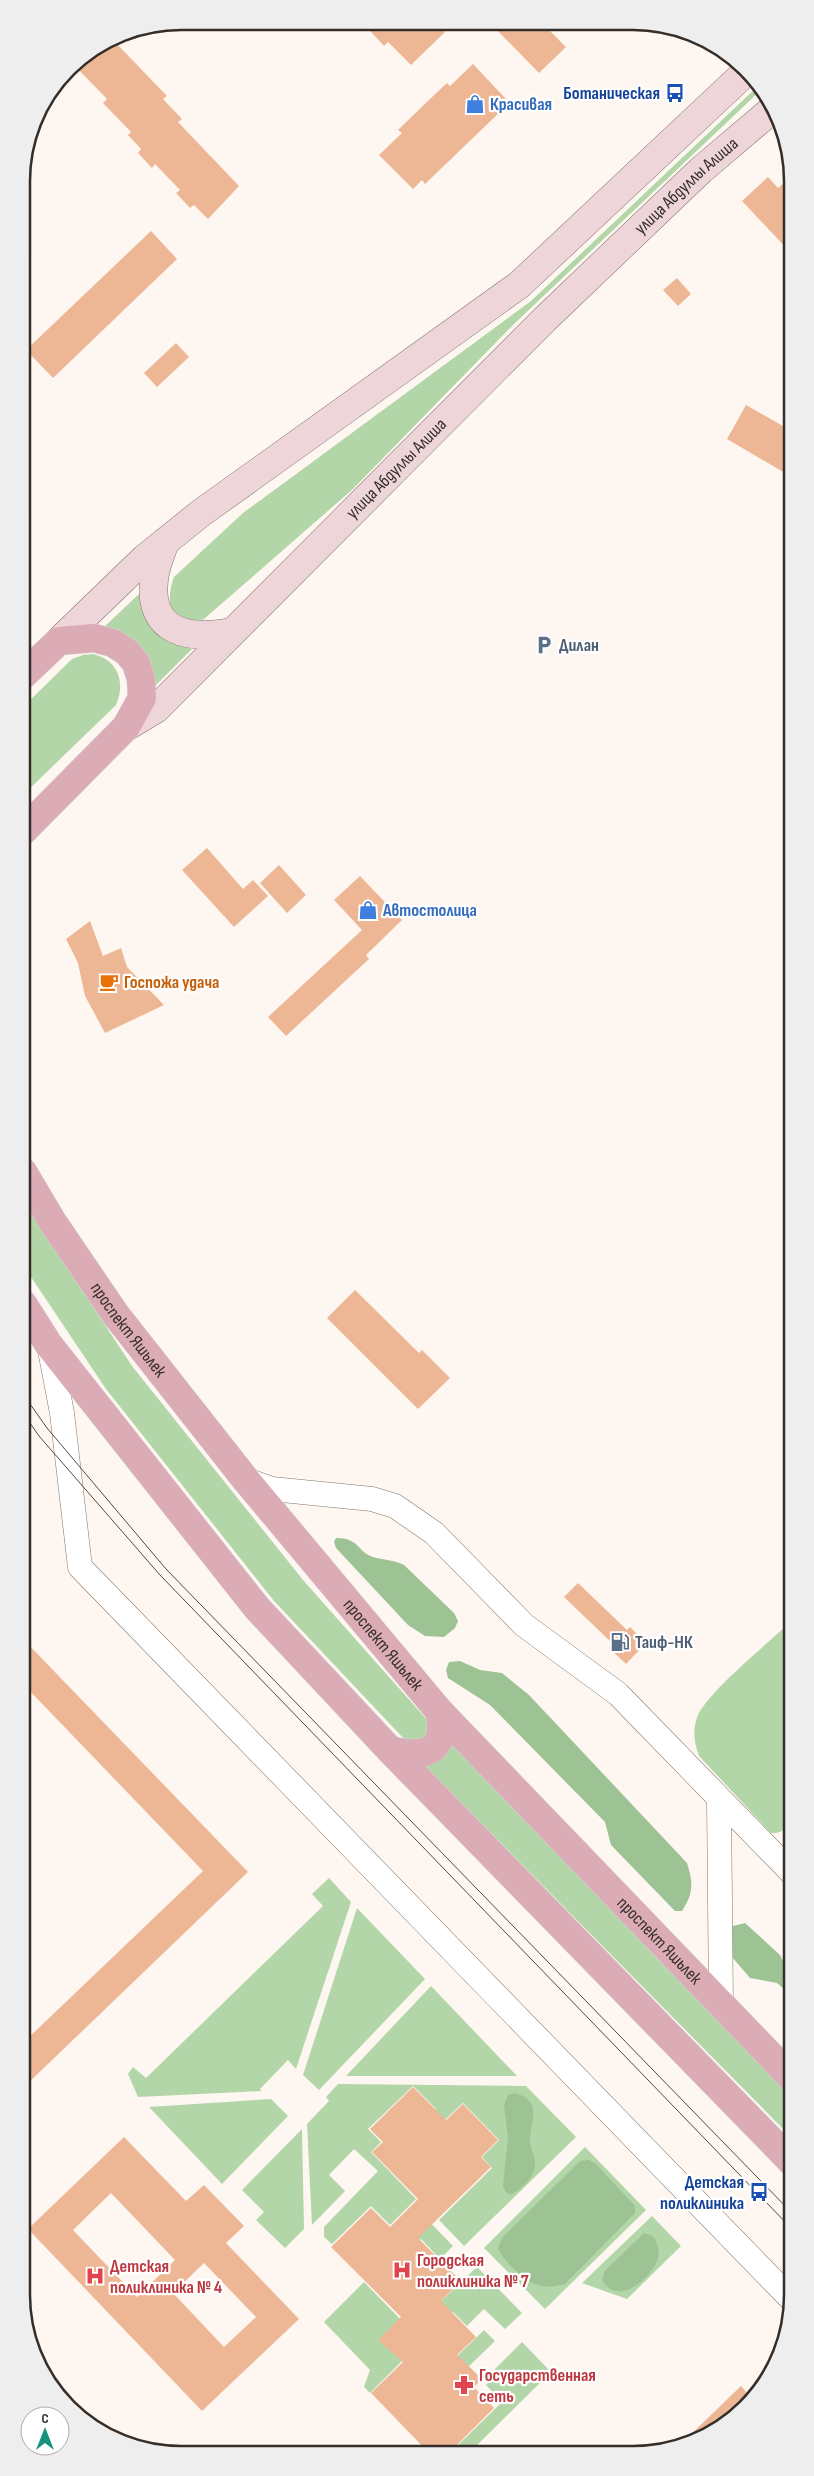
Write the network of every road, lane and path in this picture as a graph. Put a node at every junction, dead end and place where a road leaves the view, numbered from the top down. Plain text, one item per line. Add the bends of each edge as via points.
1 (742, 76) edge
2 (768, 113) edge
3 (165, 542) junction
4 (231, 632) junction
5 (59, 641) junction
6 (30, 668) edge
7 (126, 727) junction
8 (30, 824) edge
9 (30, 1184) edge
10 (30, 1315) edge
11 (49, 1345) junction
12 (246, 1480) junction
13 (439, 1711) junction
14 (390, 1750) junction
15 (719, 1799) junction
16 (784, 1865) edge
17 (722, 2004) junction
18 (784, 2070) edge
19 (784, 2154) edge
20 (784, 2292) edge

1 - 3 main road via 519,286
2 - 4 main road, улица Абдуллы Алиша via 702,170 559,306
3 - 4 main road via 154,578 158,615 170,628 189,635
3 - 5 main road
4 - 7 main road, улица Абдуллы Алиша via 156,709
5 - 6 main road
5 - 7 main road via 94,638 113,643 136,663 142,698
7 - 8 main road, улица Абдуллы Алиша
9 - 12 main road, проспект Яшьлек via 116,1315
10 - 11 main road
11 - 14 main road via 257,1608
11 - 20 street via 62,1412 80,1567
12 - 13 main road, проспект Яшьлек
12 - 15 street via 272,1489 372,1499 395,1506 434,1533 524,1625 618,1694 694,1769
13 - 14 main road via 442,1731 438,1742 427,1752 409,1755
13 - 17 main road, проспект Яшьлек
14 - 19 main road
15 - 16 street
15 - 17 street
17 - 18 main road, проспект Яшьлек

